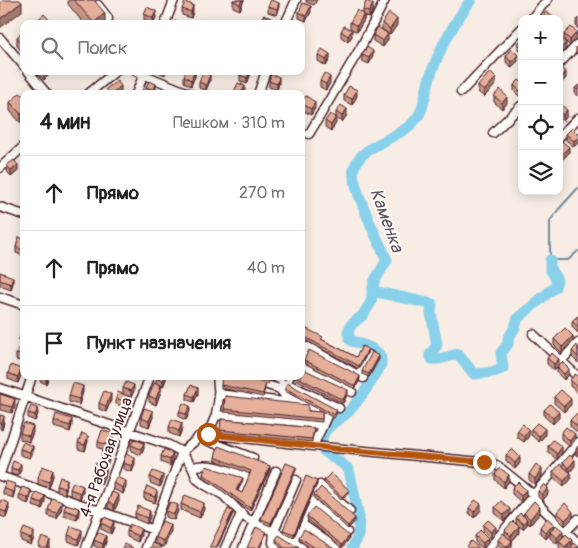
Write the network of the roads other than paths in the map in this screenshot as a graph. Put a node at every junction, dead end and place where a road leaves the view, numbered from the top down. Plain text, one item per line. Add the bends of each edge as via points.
1 (174, 0) edge
2 (296, 0) edge
3 (385, 0) edge
4 (547, 0) edge
5 (98, 5) edge
6 (534, 15) edge
7 (108, 20) edge
8 (166, 20) edge
9 (287, 20) edge
10 (518, 32) edge
11 (0, 38) edge
12 (578, 44) edge
13 (563, 60) edge
14 (20, 61) edge
15 (32, 75) edge
16 (111, 75) edge
17 (144, 75) edge
18 (149, 75) edge
19 (265, 75) edge
20 (44, 90) edge
21 (93, 90) edge
22 (138, 90) edge
23 (183, 90) edge
24 (259, 90) edge
25 (461, 92) dead end
26 (518, 109) edge
27 (578, 118) edge
28 (493, 133) dead end
29 (563, 133) edge
30 (309, 134) dead end
31 (20, 150) edge
32 (0, 168) edge
33 (0, 207) edge
34 (20, 214) edge
35 (0, 297) edge
36 (20, 304) edge
37 (532, 334) dead end
38 (578, 343) edge
39 (305, 352) edge
40 (369, 355) edge
41 (561, 361) junction
42 (305, 368) edge
43 (578, 377) edge
44 (31, 380) edge
45 (148, 380) edge
46 (217, 380) edge
47 (251, 380) edge
48 (287, 380) edge
49 (290, 380) edge
50 (0, 388) edge
51 (280, 389) junction
52 (352, 392) dead end
53 (218, 394) junction
54 (25, 396) junction
55 (299, 404) junction
56 (339, 408) dead end
57 (216, 415) junction
58 (323, 425) junction
59 (128, 432) junction
60 (208, 434) junction
61 (198, 437) junction
62 (578, 442) edge
63 (313, 446) junction
64 (182, 452) junction
65 (253, 458) edge
66 (192, 467) junction
67 (276, 471) dead end
68 (0, 475) edge
69 (296, 480) dead end
70 (242, 489) edge
71 (534, 495) junction
72 (311, 502) junction
73 (100, 511) junction
74 (350, 511) edge
75 (241, 514) junction
76 (578, 519) edge
77 (254, 522) junction
78 (302, 524) junction
79 (154, 530) junction
80 (274, 531) junction
81 (566, 531) junction
82 (347, 532) edge
83 (294, 543) junction
84 (578, 543) edge
85 (273, 546) edge
86 (86, 548) edge
87 (146, 548) edge
88 (226, 548) edge
89 (243, 548) edge
90 (302, 548) edge
91 (336, 548) edge
92 (489, 548) edge

1 - 8 street
2 - 9 street
3 - 30 street
4 - 6 street
5 - 7 street
10 - 25 street
11 - 14 street
12 - 13 street
15 - 20 street
16 - 21 street
17 - 22 street
18 - 23 street
19 - 24 street
26 - 28 street
27 - 29 street
31 - 32 street
33 - 34 street
35 - 36 street
37 - 41 street
38 - 41 street
39 - 40 street via 308,347 361,376
41 - 43 street
42 - 52 street
44 - 54 street
45 - 59 street, 4-я Рабочая улица
46 - 53 street
47 - 51 street
48 - 51 street
49 - 56 street
50 - 54 street
51 - 55 street via 283,395
53 - 55 street
53 - 57 street
54 - 59 street
54 - 68 street
55 - 58 street via 327,416
57 - 58 street
57 - 60 street
58 - 63 street
59 - 64 street
59 - 73 street, 4-я Рабочая улица
60 - 61 street
60 - 63 street
61 - 64 street
61 - 65 street
62 - 71 street
63 - 71 street via 490,463
64 - 66 street
64 - 79 street
66 - 70 street via 219,467 245,476
66 - 75 street via 197,479 222,495
67 - 77 street
68 - 73 street
69 - 80 street
71 - 81 street via 542,508
71 - 92 street
72 - 74 street via 320,485
72 - 78 street
72 - 82 street
73 - 79 street
73 - 86 street, 4-я Рабочая улица
75 - 77 street
75 - 88 street
76 - 81 street
77 - 80 street
77 - 89 street
78 - 83 street
78 - 91 street
79 - 87 street
80 - 83 street
80 - 85 street
81 - 84 street
83 - 90 street

